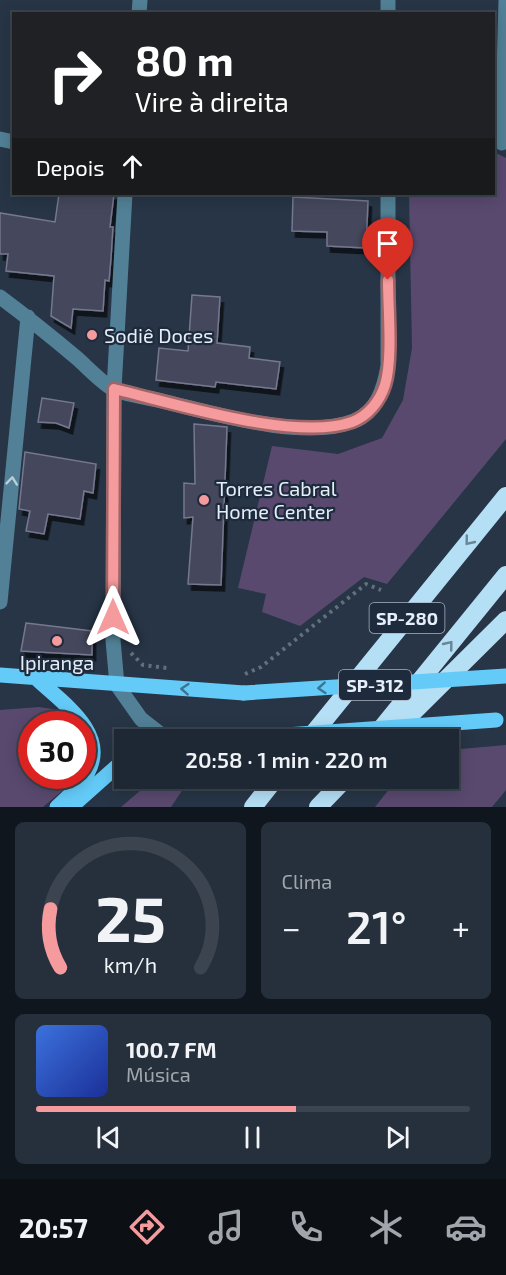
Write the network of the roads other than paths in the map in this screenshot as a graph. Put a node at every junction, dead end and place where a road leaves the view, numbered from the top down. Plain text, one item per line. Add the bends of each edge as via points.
1 (506, 1) edge
2 (502, 143) dead end
3 (125, 195) edge
4 (388, 195) edge
5 (0, 297) edge
6 (28, 317) junction
7 (114, 389) junction
8 (506, 496) edge
9 (506, 575) edge
10 (0, 602) edge
11 (506, 620) edge
12 (0, 675) edge
13 (506, 676) edge
14 (36, 678) junction
15 (117, 685) junction
16 (501, 720) edge
17 (154, 729) edge
18 (317, 729) edge
19 (373, 729) edge
20 (381, 729) edge
21 (397, 729) edge
22 (114, 767) edge
23 (267, 789) edge
24 (331, 789) edge
25 (335, 789) edge
26 (57, 807) edge
27 (71, 807) edge
28 (253, 807) edge
29 (317, 807) edge

1 - 2 street
3 - 7 street
4 - 7 street via 388,366 384,386 368,413 337,426 302,428 246,420
5 - 6 street
6 - 7 street
10 -> 6 street
7 - 15 street via 113,640
8 -> 18 highway, SP-280
20 -> 9 highway, SP-280
11 - 21 highway
12 - 14 main road, SP-312
13 -> 15 main road, SP-312, bridge via 244,693
14 - 15 main road, SP-312
14 - 26 main road via 90,733 95,752 88,772
15 - 17 street via 141,719
16 - 19 main road, SP-312, bridge
22 - 27 main road
23 - 28 highway
24 - 29 highway
25 - 29 highway

